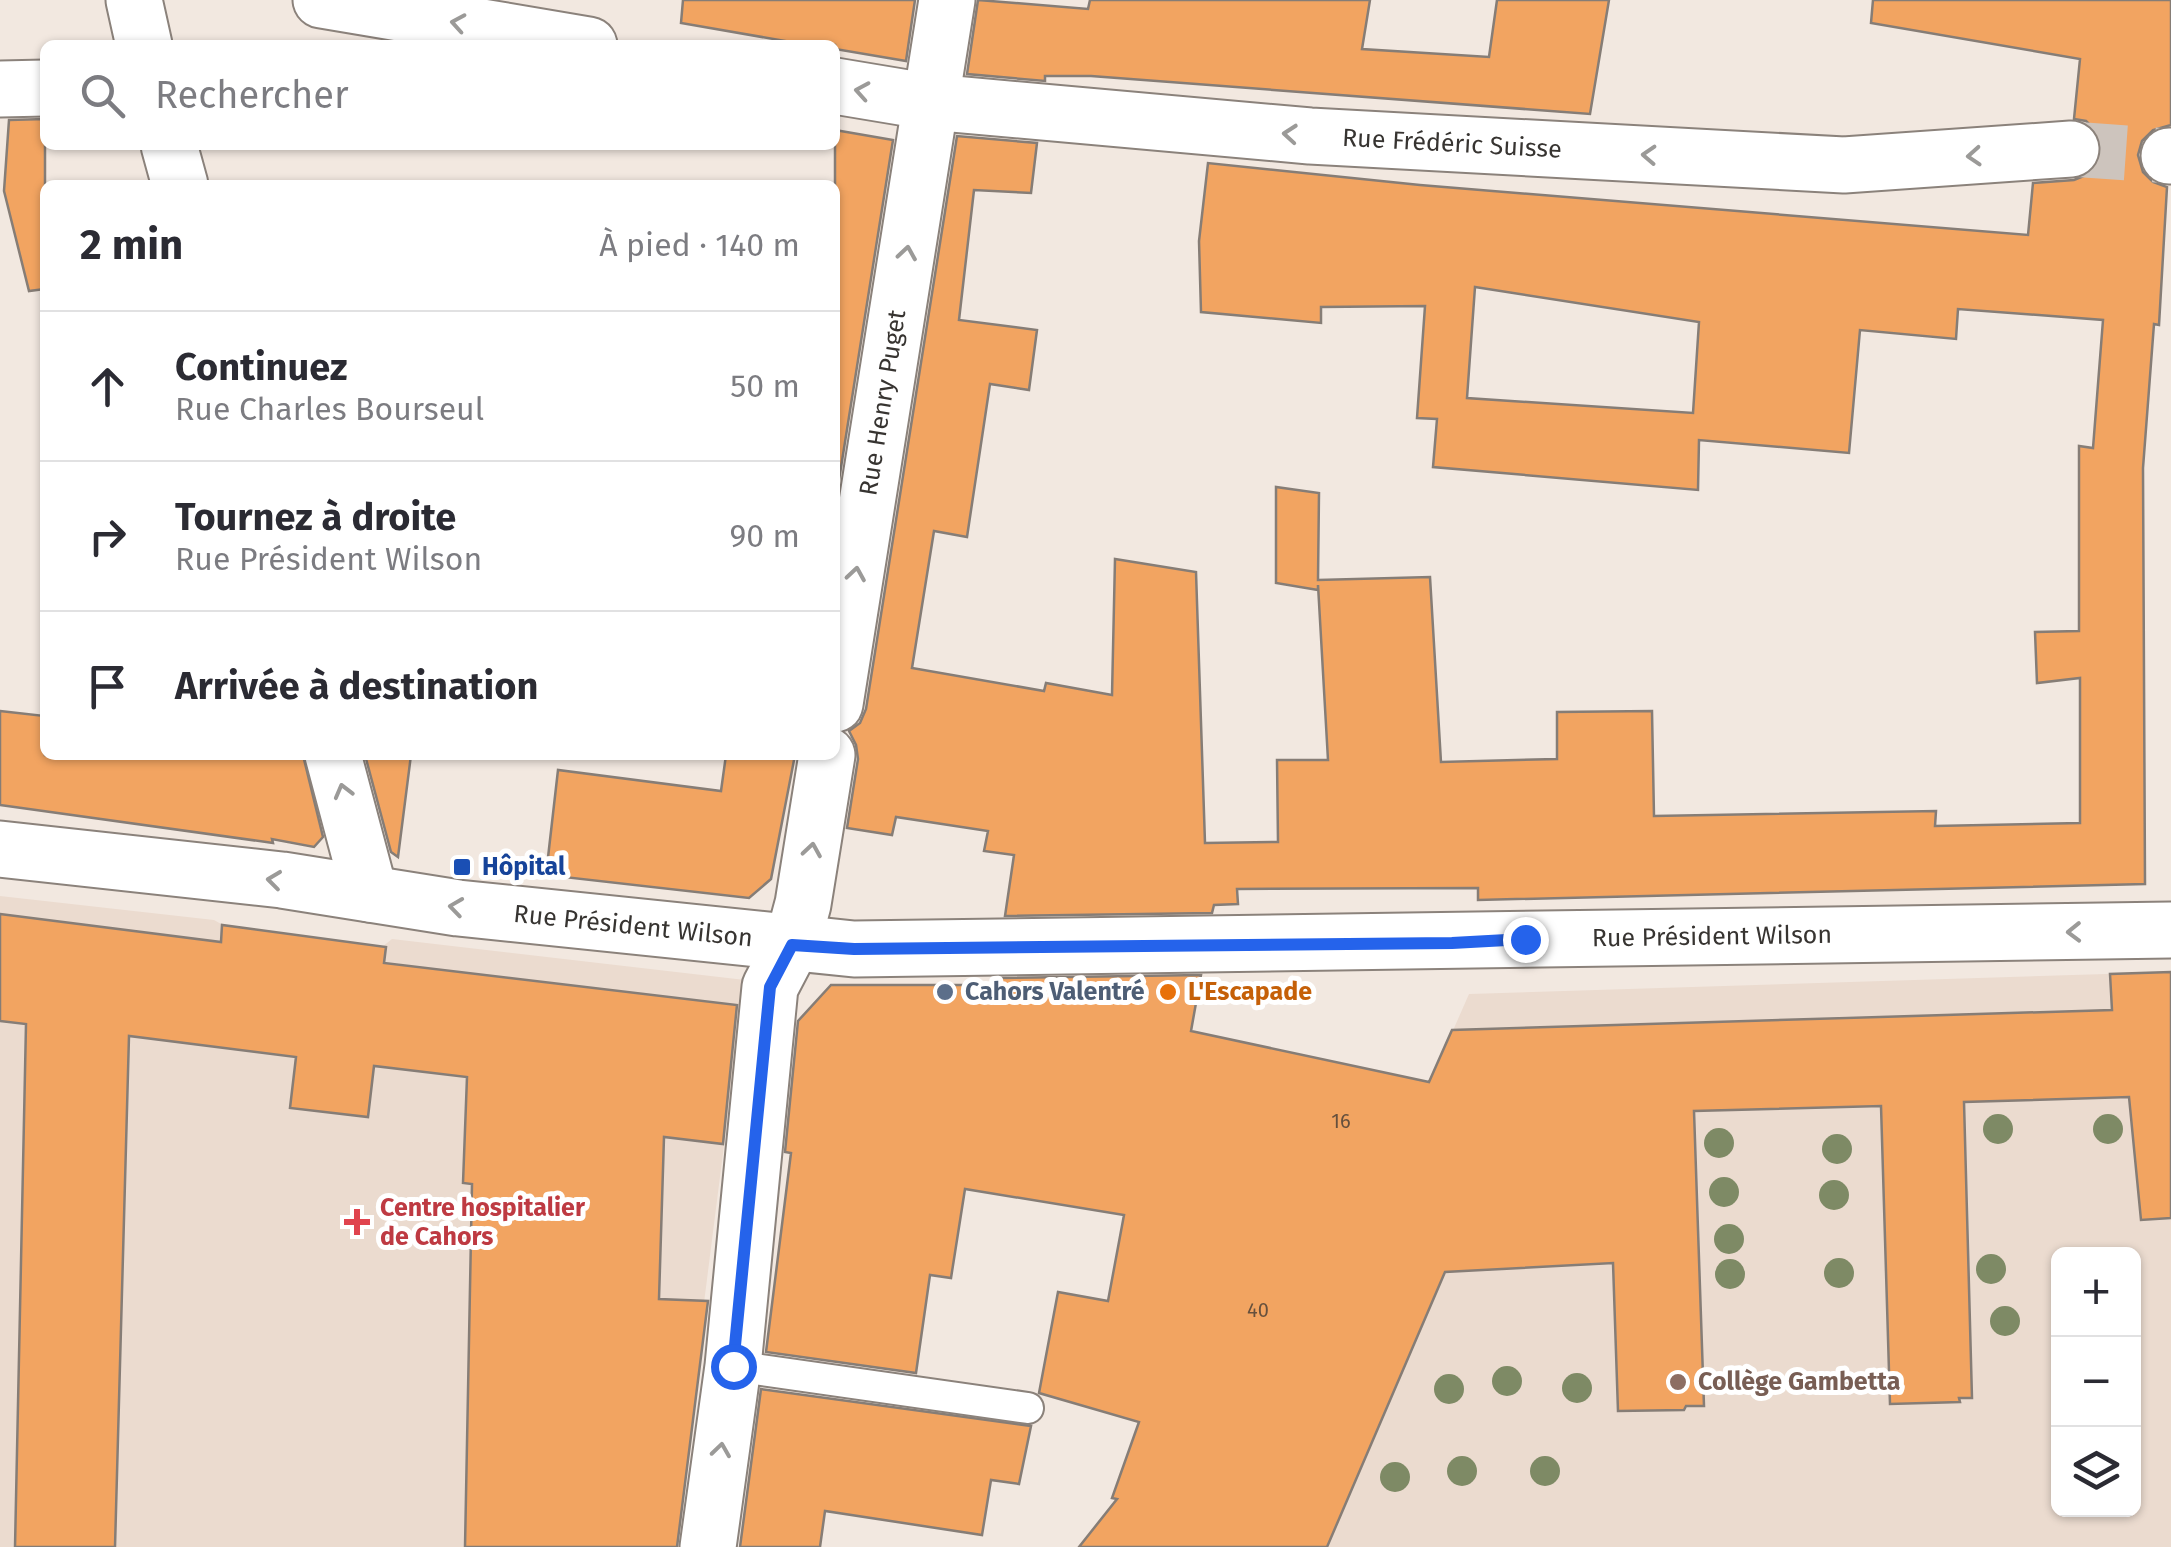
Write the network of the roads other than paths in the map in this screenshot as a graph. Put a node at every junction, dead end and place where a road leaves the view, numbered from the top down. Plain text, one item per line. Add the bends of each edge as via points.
1 (134, 0) edge
2 (320, 0) edge
3 (947, 0) edge
4 (143, 40) edge
5 (559, 40) edge
6 (840, 87) edge
7 (40, 88) edge
8 (0, 89) edge
9 (930, 102) junction
10 (2071, 149) tunnel mouth
11 (170, 150) edge
12 (179, 180) edge
13 (840, 672) edge
14 (334, 760) edge
15 (826, 760) edge
16 (0, 849) edge
17 (370, 894) junction
18 (2171, 930) edge
19 (792, 945) junction
20 (733, 1366) junction
21 (1028, 1408) dead end
22 (708, 1547) edge

1 - 4 street
5 -> 2 street
3 - 9 street, Rue Henry Puget
9 -> 6 street, Rue Frédéric Suisse
7 - 8 street
10 -> 9 street, Rue Frédéric Suisse via 1844,165 1310,136
13 -> 9 street, Rue Henry Puget
11 - 12 street
17 -> 14 street
19 -> 15 street
17 -> 16 street, Rue Président Wilson
19 -> 17 street, Rue Président Wilson
18 -> 19 street, Rue Président Wilson via 914,949
19 - 20 street via 770,987
20 - 21 lane
22 -> 20 street

